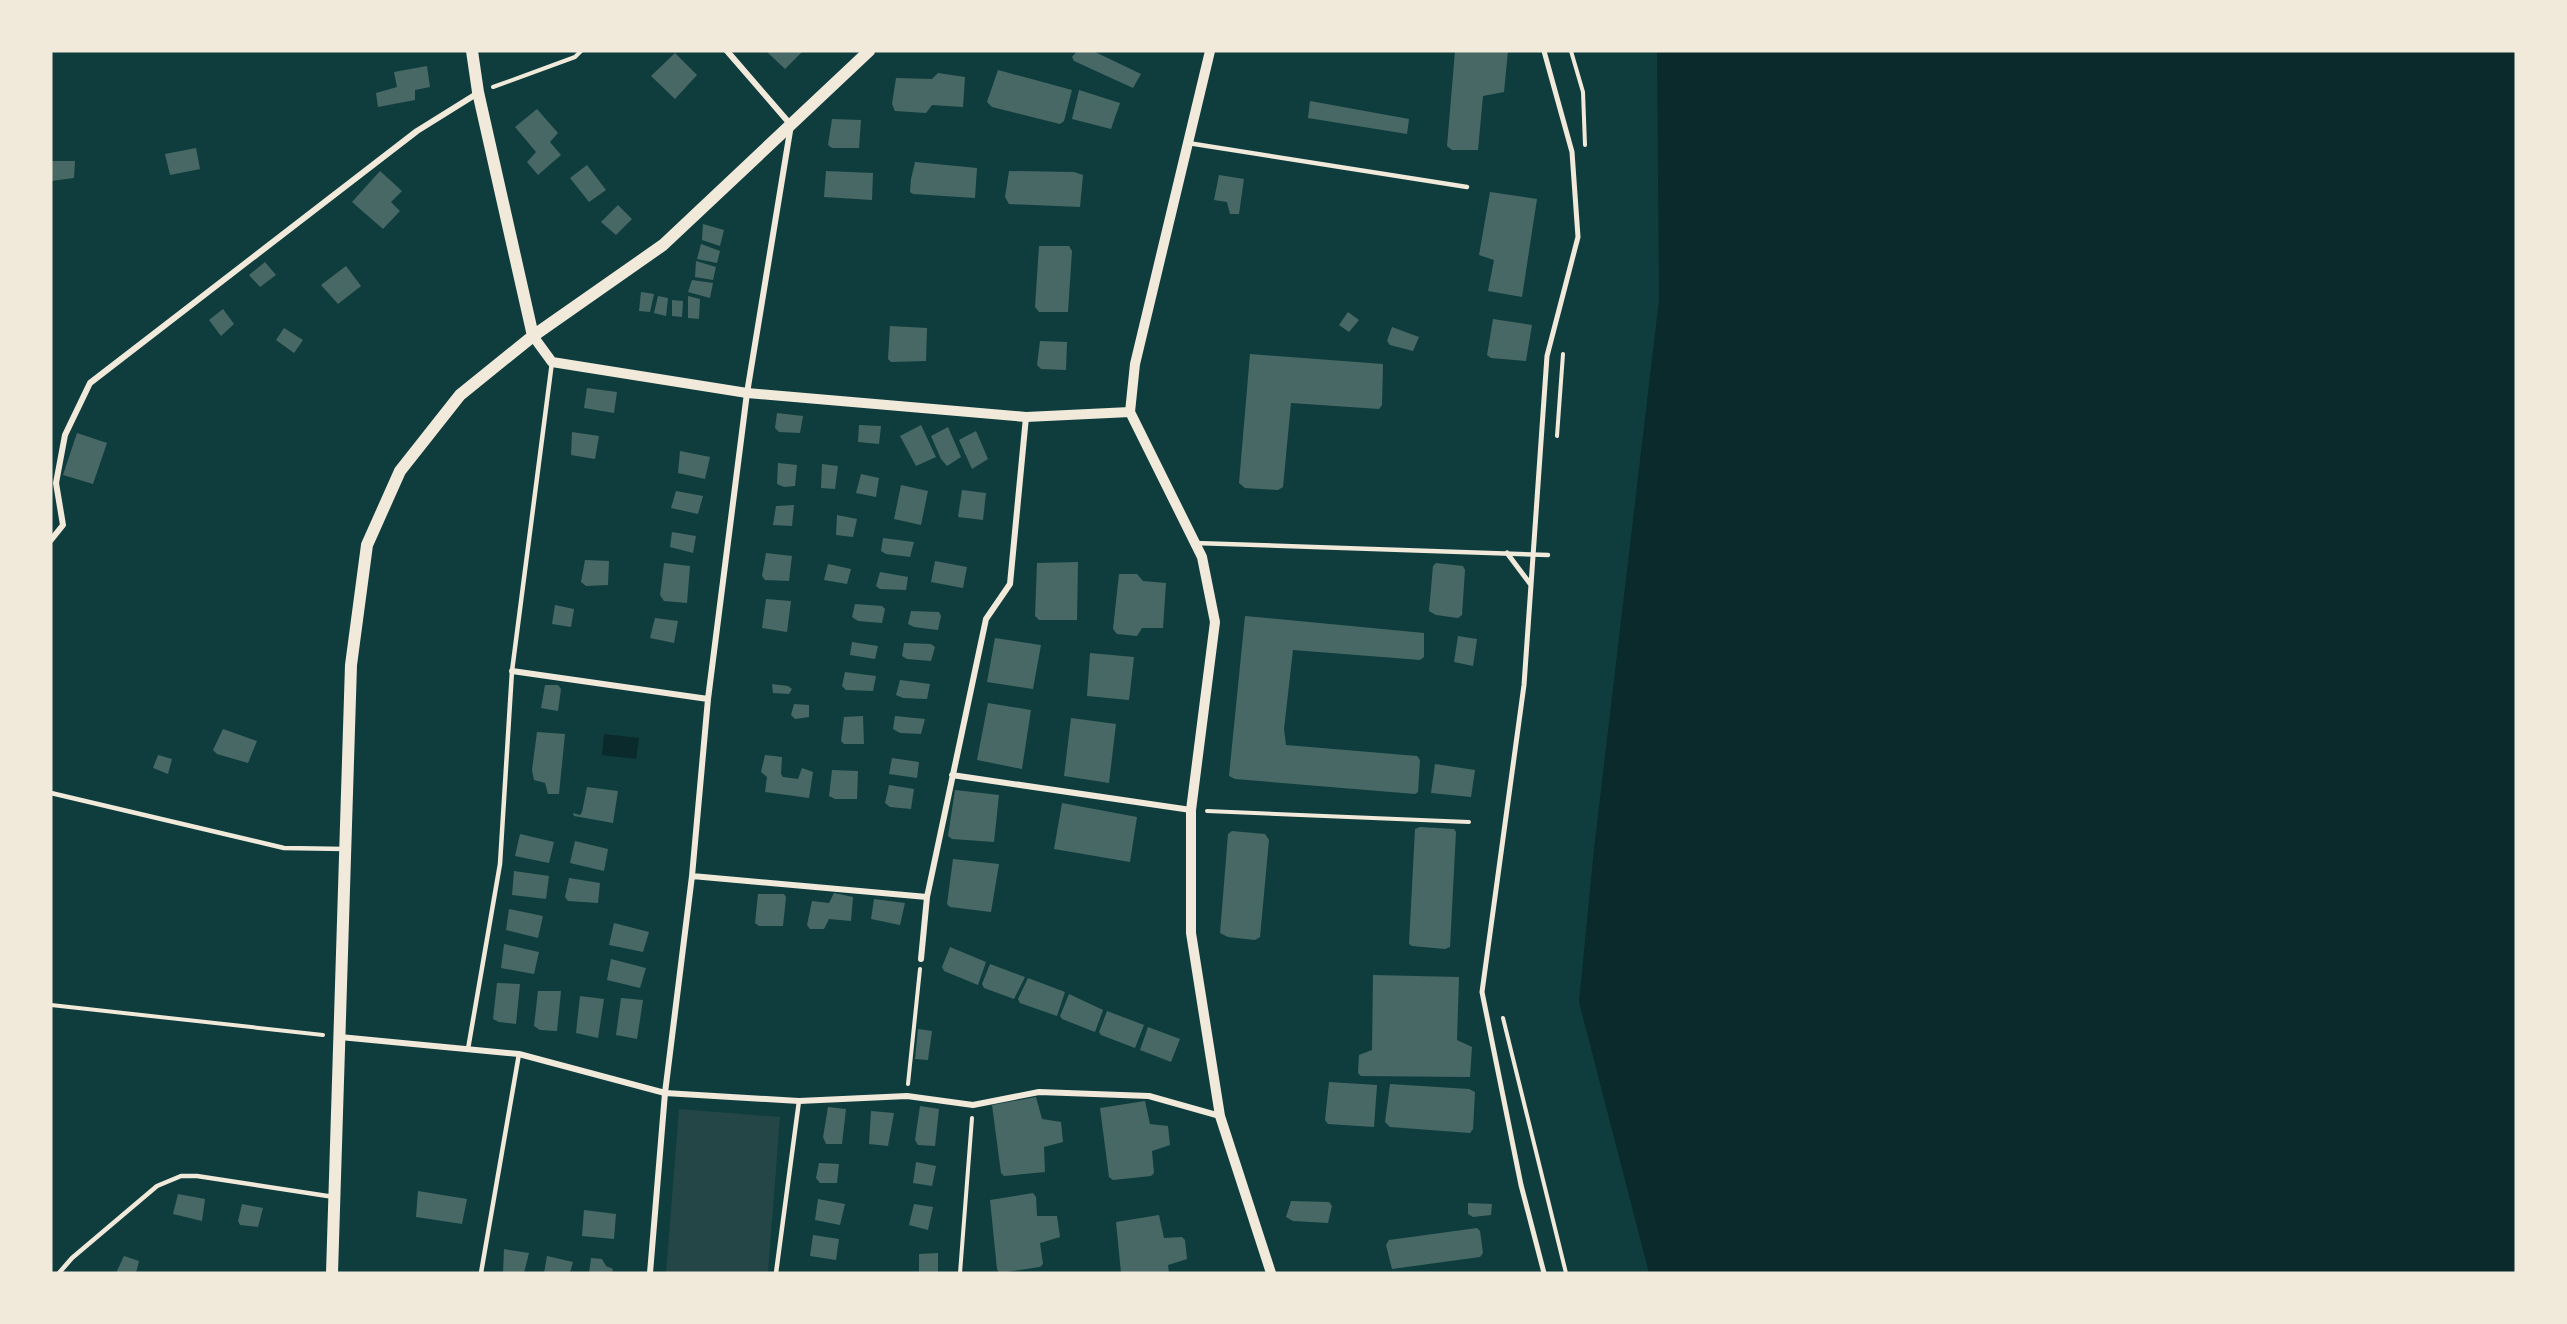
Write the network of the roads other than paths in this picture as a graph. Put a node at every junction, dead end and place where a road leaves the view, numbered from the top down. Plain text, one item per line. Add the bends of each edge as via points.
1 (472, 51) edge
2 (727, 51) edge
3 (869, 51) edge
4 (1210, 51) edge
5 (1544, 51) edge
6 (478, 92) junction
7 (791, 125) junction
8 (1188, 143) junction
9 (1467, 188) dead end
10 (533, 336) junction
11 (552, 362) junction
12 (747, 393) junction
13 (1130, 412) junction
14 (1026, 417) junction
15 (51, 540) edge
16 (1195, 543) junction
17 (1507, 553) junction
18 (1533, 553) junction
19 (1548, 555) dead end
20 (1531, 585) junction
21 (512, 671) junction
22 (708, 699) junction
23 (952, 775) junction
24 (51, 793) edge
25 (1191, 810) junction
26 (345, 849) junction
27 (692, 876) junction
28 (927, 897) junction
29 (921, 959) road end
30 (339, 1037) junction
31 (468, 1049) junction
32 (519, 1054) junction
33 (665, 1093) junction
34 (799, 1101) junction
35 (1220, 1116) junction
36 (334, 1197) junction
37 (59, 1273) edge
38 (332, 1273) edge
39 (481, 1273) edge
40 (650, 1273) edge
41 (776, 1273) edge
42 (1271, 1273) edge
43 (1544, 1273) edge

1 - 6 main road
2 - 7 street
3 - 7 main road
4 - 8 street
5 - 18 street via 1572,152 1578,237 1547,356
6 - 10 main road
6 - 15 street via 417,131 90,383 64,435 56,483 63,525
7 - 10 main road via 663,244
7 - 12 street
8 - 9 lane
8 - 13 street via 1135,364
10 - 11 street
10 - 26 main road via 460,395 400,471 367,545 351,665
11 - 12 street
11 - 21 lane
12 - 14 street
12 - 22 street
13 - 14 street
13 - 16 street
14 - 23 street via 1010,584 986,619
16 - 17 lane
16 - 25 street via 1202,557 1215,622
17 - 18 lane
17 - 20 street
18 - 19 lane
18 - 20 street
20 - 43 street via 1524,685 1482,992 1521,1185
21 - 22 street
21 - 31 lane via 500,864
22 - 27 street
23 - 25 street
23 - 28 street
24 - 26 lane via 284,848
25 - 35 street via 1191,933
26 - 30 main road
27 - 28 street
27 - 33 street
28 - 29 street
30 - 31 street
30 - 36 main road
31 - 32 street
32 - 33 street
32 - 39 lane
33 - 34 street
33 - 40 street
34 - 35 street via 907,1096 973,1105 1039,1092 1149,1096
34 - 41 lane
35 - 42 street
36 - 37 lane via 181,1176 157,1186
36 - 38 main road

